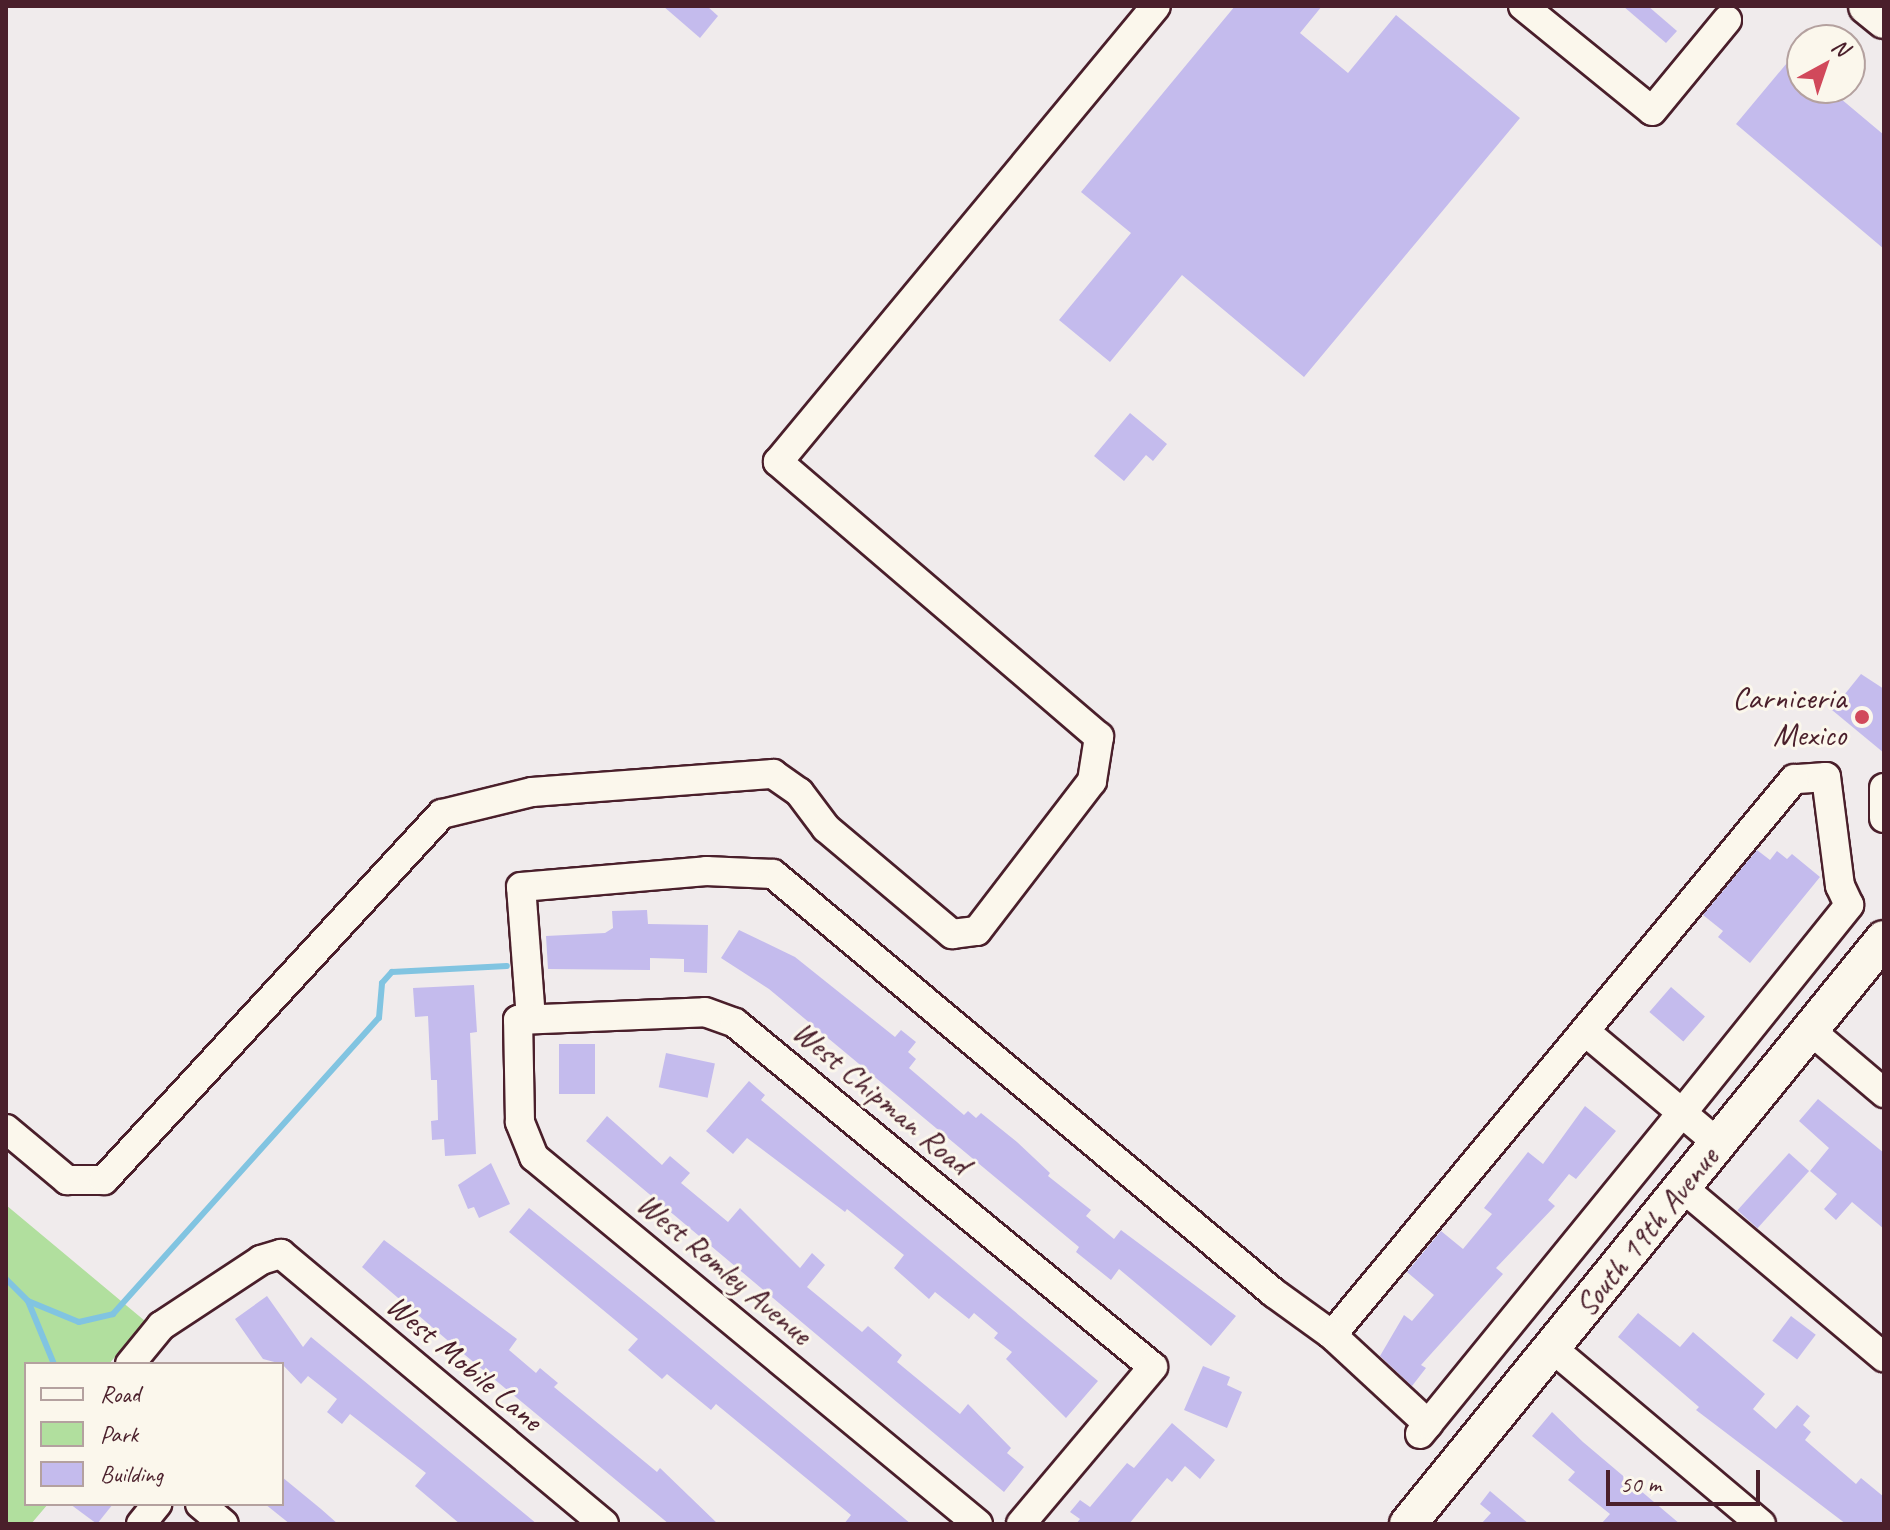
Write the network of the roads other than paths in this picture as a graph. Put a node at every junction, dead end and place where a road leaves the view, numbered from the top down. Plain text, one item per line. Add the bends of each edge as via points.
1 (1156, 6) edge
2 (1523, 6) edge
3 (1867, 6) edge
4 (1727, 20) dead end
5 (1884, 20) edge
6 (1884, 788) edge
7 (1884, 818) edge
8 (1884, 939) edge
9 (524, 1019) junction
10 (1811, 1031) junction
11 (1587, 1033) junction
12 (1884, 1093) edge
13 (1682, 1113) junction
14 (6, 1129) edge
15 (1719, 1144) junction
16 (1683, 1188) junction
17 (1332, 1335) junction
18 (1552, 1348) junction
19 (1884, 1357) edge
20 (132, 1362) edge
21 (155, 1506) edge
22 (202, 1506) edge
23 (1423, 1519) edge
24 (141, 1524) edge
25 (224, 1524) edge
26 (604, 1524) edge
27 (978, 1524) edge
28 (1021, 1524) edge
29 (1761, 1524) edge

1 - 14 street via 778,462 1099,737 1092,781 977,931 952,934 826,828 799,792 773,774 532,792 442,814 104,1180 67,1180
2 - 4 street via 1652,111
3 - 5 main road
6 - 7 street
8 - 10 main road, South 19th Avenue
9 - 17 street, West Romley Avenue via 521,887 706,871 773,874 1274,1293
9 - 27 street, West Romley Avenue via 520,1122 534,1157
9 - 28 street, West Chipman Road via 705,1012 735,1023 1153,1367
10 - 12 street
10 - 15 main road, South 19th Avenue
11 - 13 street
11 - 13 street via 1794,779 1826,777 1840,886 1849,905
11 - 17 street
13 - 15 street
13 - 17 street via 1424,1429
15 - 16 main road, South 19th Avenue
16 - 18 main road, South 19th Avenue
16 - 19 street
18 - 23 main road, South 19th Avenue
18 - 29 street
20 - 26 street, West Mobile Lane via 161,1326 261,1260 281,1254
21 - 24 street
22 - 25 street

